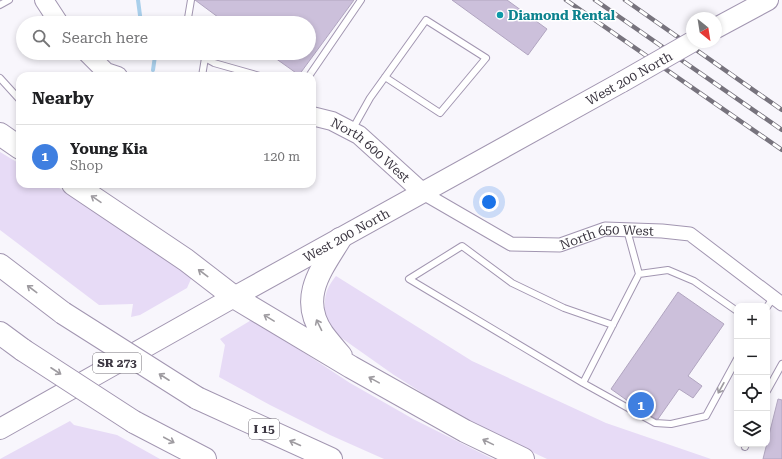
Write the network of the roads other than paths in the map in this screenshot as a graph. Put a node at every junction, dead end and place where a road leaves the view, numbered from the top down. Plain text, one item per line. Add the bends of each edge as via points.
1 (9, 0) edge
2 (44, 0) edge
3 (191, 0) edge
4 (361, 0) edge
5 (768, 0) edge
6 (0, 5) edge
7 (54, 16) edge
8 (188, 16) edge
9 (722, 25) edge
10 (686, 45) edge
11 (94, 60) edge
12 (204, 60) edge
13 (208, 60) edge
14 (106, 72) edge
15 (202, 72) edge
16 (246, 72) edge
17 (312, 72) edge
18 (384, 77) junction
19 (0, 78) edge
20 (16, 97) edge
21 (316, 117) edge
22 (351, 131) junction
23 (0, 134) edge
24 (16, 145) edge
25 (79, 188) edge
26 (423, 193) junction
27 (628, 230) junction
28 (340, 239) junction
29 (0, 265) edge
30 (639, 274) junction
31 (234, 297) junction
32 (774, 303) edge
33 (734, 309) edge
34 (613, 325) junction
35 (0, 333) edge
36 (782, 364) edge
37 (734, 365) edge
38 (351, 367) junction
39 (583, 383) junction
40 (770, 386) edge
41 (0, 429) edge
42 (205, 459) edge
43 (331, 459) edge
44 (523, 459) edge

1 - 6 lane
2 - 7 street
3 - 8 lane
4 - 17 lane
5 - 9 main road
10 - 26 main road, West 200 North, bridge
11 - 14 street
12 - 15 lane
13 - 16 lane
18 - 18 lane via 426,20 486,58 440,113
18 - 22 lane
19 - 20 lane
21 - 22 street, North 600 West via 332,121
22 - 26 street, North 600 West via 359,135
23 - 24 highway
31 -> 25 highway via 186,260
26 - 27 street, North 650 West via 511,244 560,245 605,229
26 - 28 main road, West 200 North
27 - 30 lane
27 - 32 street, North 650 West via 690,234
28 - 31 main road, West 200 North
38 -> 28 highway via 323,333 312,303 312,292 317,277
43 -> 29 highway, I 15, bridge via 197,398 63,313
30 - 33 lane via 668,270 694,281
30 - 34 lane
38 -> 31 highway
31 - 41 main road, West 200 North / SR 273
34 - 39 lane
34 - 39 lane via 564,308 512,283 462,246 409,279
35 -> 42 highway, bridge via 134,422
36 - 40 lane
37 -> 39 lane via 706,416 671,424 654,423
44 -> 38 highway via 465,431

